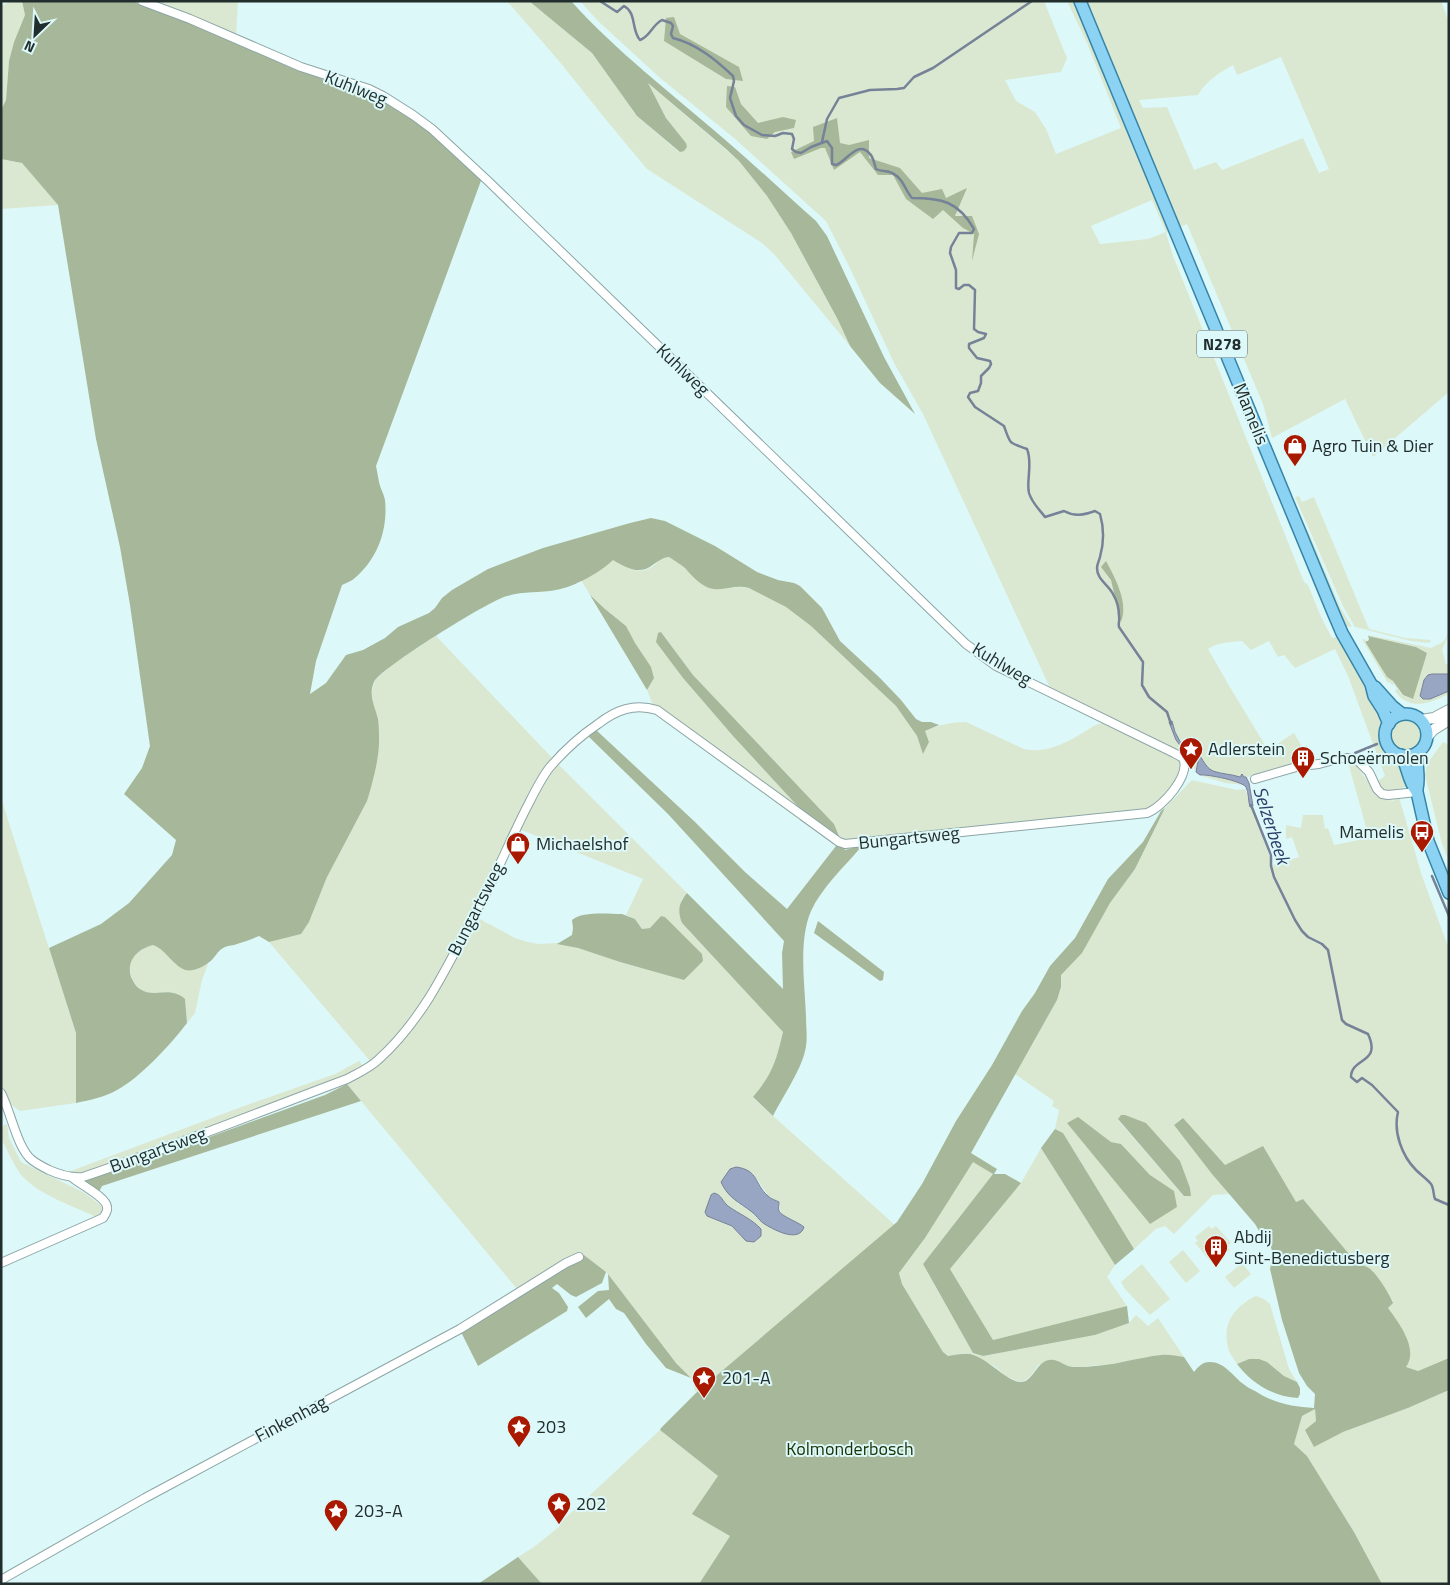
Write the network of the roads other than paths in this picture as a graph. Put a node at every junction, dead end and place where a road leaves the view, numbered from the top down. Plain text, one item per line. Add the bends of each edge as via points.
1 (142, 1) edge
2 (1080, 1) edge
3 (1371, 684) junction
4 (1449, 710) edge
5 (1402, 714) junction
6 (1421, 720) junction
7 (1449, 720) edge
8 (1389, 724) junction
9 (1428, 736) junction
10 (1417, 753) junction
11 (1401, 755) junction
12 (1255, 779) dead end
13 (1179, 784) joint
14 (1416, 792) junction
15 (1449, 893) edge
16 (1, 1094) edge
17 (74, 1178) junction
18 (580, 1257) dead end
19 (1, 1263) edge
20 (1, 1580) edge

1 - 13 street, Kuhlweg via 301,67 370,89 414,115 487,180 966,644 996,666 1183,758
2 - 3 main road, Mamelis / N278 via 1336,619
3 - 5 main road, Mamelis / N278
3 - 8 main road, Mamelis / N278
4 - 6 street
5 - 6 main road, N278
5 - 8 main road
6 - 9 main road
7 - 9 street
8 - 11 main road, N278 via 1386,741
9 - 10 main road via 1424,747
10 - 11 main road
10 - 14 main road, N278
11 - 14 main road, N278
12 - 14 street via 1300,766 1351,758 1369,772 1382,794
13 - 17 street, Bungartsweg via 1161,804 1147,813 846,844 838,842 657,710 628,707 602,720 574,742 550,768 430,996 413,1022 378,1061 347,1079 295,1100 139,1158
14 - 15 main road, N278 via 1428,841
16 - 17 street via 25,1152 42,1166
17 - 19 street via 105,1201 107,1207 103,1218
18 - 20 street, Finkenhag via 460,1330 144,1498

